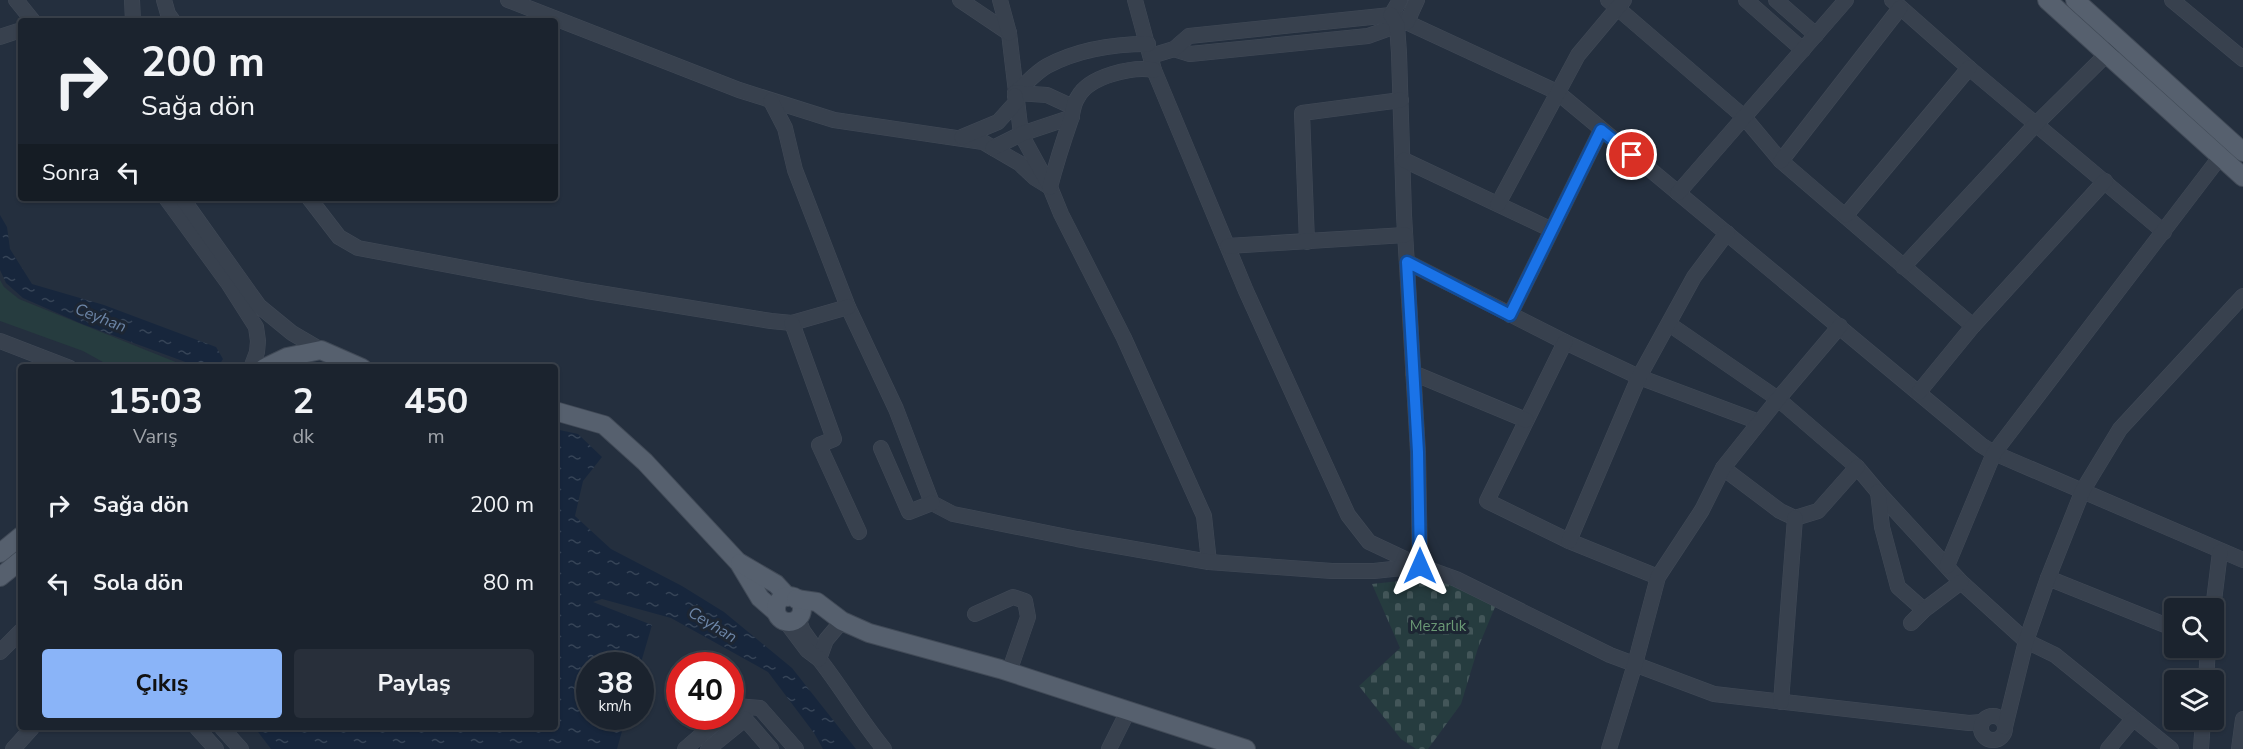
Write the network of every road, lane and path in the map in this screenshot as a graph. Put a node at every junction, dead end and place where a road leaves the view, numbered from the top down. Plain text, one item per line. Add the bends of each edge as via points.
1 (16, 0) edge
2 (132, 0) edge
3 (164, 0) edge
4 (508, 0) edge
5 (960, 0) edge
6 (1000, 0) edge
7 (1135, 0) edge
8 (1400, 0) edge
9 (1416, 0) edge
10 (1746, 0) edge
11 (1776, 0) edge
12 (1846, 0) edge
13 (2048, 0) edge
14 (2075, 0) edge
15 (2172, 0) edge
16 (1616, 3) edge
17 (1896, 4) edge
18 (31, 18) edge
19 (133, 18) edge
20 (171, 18) edge
21 (555, 18) edge
22 (558, 19) edge
23 (1398, 21) junction
24 (18, 31) edge
25 (1009, 33) junction
26 (1816, 35) junction
27 (0, 37) edge
28 (2114, 47) junction
29 (1803, 50) junction
30 (1151, 57) junction
31 (2243, 59) edge
32 (1969, 68) junction
33 (1557, 92) junction
34 (1015, 93) junction
35 (1401, 100) junction
36 (771, 101) junction
37 (1072, 112) junction
38 (1744, 117) junction
39 (2037, 124) junction
40 (1601, 130) junction
41 (1022, 134) junction
42 (960, 138) junction
43 (993, 148) junction
44 (1404, 160) junction
45 (1781, 161) junction
46 (2236, 162) edge
47 (2105, 181) junction
48 (1050, 187) junction
49 (1678, 193) junction
50 (168, 201) edge
51 (184, 201) edge
52 (311, 201) edge
53 (1498, 204) junction
54 (1846, 215) junction
55 (1550, 229) junction
56 (2164, 232) junction
57 (1727, 233) junction
58 (1405, 235) junction
59 (1306, 242) junction
60 (1228, 246) junction
61 (1407, 262) junction
62 (1904, 267) junction
63 (2243, 296) edge
64 (848, 307) junction
65 (1510, 315) junction
66 (792, 323) junction
67 (1669, 324) junction
68 (1840, 326) junction
69 (1974, 326) junction
70 (292, 333) junction
71 (0, 341) edge
72 (1565, 342) junction
73 (321, 350) junction
74 (260, 360) edge
75 (300, 361) edge
76 (60, 364) edge
77 (353, 364) edge
78 (1413, 373) junction
79 (1639, 377) junction
80 (1919, 392) junction
81 (1778, 399) junction
82 (558, 412) edge
83 (1526, 420) junction
84 (1759, 422) junction
85 (881, 448) dead end
86 (1994, 453) junction
87 (1857, 467) junction
88 (1723, 468) junction
89 (2083, 490) junction
90 (1878, 492) junction
91 (932, 502) junction
92 (1795, 518) junction
93 (859, 532) dead end
94 (18, 538) edge
95 (1569, 541) junction
96 (2220, 552) junction
97 (0, 553) edge
98 (2243, 560) edge
99 (18, 562) edge
100 (1209, 562) junction
101 (1420, 566) junction
102 (1947, 566) junction
103 (0, 577) edge
104 (1658, 577) junction
105 (2048, 578) junction
106 (1961, 582) junction
107 (2214, 598) edge
108 (791, 610) junction
109 (1924, 610) junction
110 (975, 614) dead end
111 (842, 621) junction
112 (1911, 623) dead end
113 (2164, 625) edge
114 (0, 629) edge
115 (17, 634) edge
116 (2026, 641) junction
117 (0, 652) edge
118 (819, 659) junction
119 (1635, 664) junction
120 (1009, 672) junction
121 (2014, 683) junction
122 (1781, 702) junction
123 (744, 707) edge
124 (1128, 711) junction
125 (1987, 719) junction
126 (2133, 719) junction
127 (2243, 719) edge
128 (30, 730) edge
129 (199, 730) edge
130 (224, 730) edge
131 (707, 730) edge
132 (2202, 730) edge
133 (2002, 737) edge
134 (1988, 743) edge
135 (1243, 748) edge
136 (13, 749) edge
137 (216, 749) edge
138 (241, 749) edge
139 (685, 749) edge
140 (708, 749) edge
141 (771, 749) edge
142 (796, 749) edge
143 (884, 749) edge
144 (1109, 749) edge
145 (1609, 749) edge
146 (2108, 749) edge
147 (2171, 749) edge
148 (2201, 749) edge
149 (2239, 749) edge

1 - 18 street
2 - 19 street
3 - 20 street
4 - 21 street
5 - 25 street
6 - 25 street
7 - 30 street
8 - 23 street
9 - 23 street
10 - 29 street
11 - 26 street
12 - 26 street
13 - 28 main road
14 - 28 main road
15 - 31 street
16 - 33 street
16 - 38 street
17 - 32 street
17 - 45 street
22 - 36 street
23 - 30 street via 1368,36 1190,54 1174,49
23 - 33 street
23 - 35 street
24 - 27 street
25 - 34 street
26 - 29 street
28 - 39 street
28 - 46 main road
29 - 38 street
30 - 34 street via 1127,44 1088,51 1045,67
30 - 37 street via 1143,68 1098,80 1079,94
30 - 60 street
32 - 39 street
32 - 54 street
33 - 40 street
33 - 53 street
34 - 37 street via 1047,95
34 - 41 street
34 - 42 street via 1016,102 998,122
35 - 44 street
35 - 59 street via 1302,113
36 - 42 street via 834,120
36 - 64 street via 785,128 795,170
37 - 41 street
37 - 48 street
38 - 45 street
38 - 49 street
39 - 47 street
39 - 62 street
40 - 49 street
40 - 55 street
41 - 43 street
41 - 48 street
42 - 43 street
43 - 48 street
44 - 53 street
44 - 58 street
45 - 54 street
46 - 56 street
47 - 56 street
47 - 69 street
48 - 100 street via 1124,338 1204,516
49 - 57 street
50 - 74 street via 256,327
51 - 70 street via 259,306
52 - 66 street via 339,237 358,248 587,291
53 - 55 street
54 - 62 street
55 - 65 street
56 - 86 street
57 - 67 street via 1694,277
57 - 68 street
58 - 59 street
58 - 61 street
59 - 60 street
60 - 101 street via 1348,515 1369,542
61 - 65 street
61 - 78 street
62 - 69 street
63 - 89 street via 2120,429
64 - 66 street
64 - 91 street via 896,409
65 - 72 street
66 - 93 street via 834,439 819,445
67 - 79 street
67 - 81 street
68 - 80 street
68 - 81 street
69 - 80 street
70 - 73 street
70 - 75 street
71 - 76 street
72 - 79 street
72 - 83 street
73 - 75 main road
73 - 77 main road
74 - 75 main road
78 - 83 street
78 - 101 street
79 - 84 street
79 - 95 street
80 - 86 street
81 - 84 street
81 - 87 street
82 - 108 main road via 604,425 645,462 739,563 776,584
83 - 95 street via 1487,501
84 - 88 street
85 - 91 street via 909,512
86 - 89 street
86 - 102 street
87 - 90 street
87 - 92 street via 1818,511
88 - 92 street
88 - 104 street via 1702,510
89 - 96 street
89 - 105 street
90 - 102 street
90 - 109 street via 1882,527 1898,587
91 - 100 street via 953,514
92 - 122 street
94 - 97 main road
95 - 104 street
96 - 98 street
96 - 107 street
99 - 103 main road
100 - 101 street via 1332,571
101 - 119 street via 1456,579
102 - 106 street
104 - 119 street
105 - 113 street
105 - 116 street
106 - 109 street
106 - 116 street
108 - 111 main road
108 - 118 street via 807,650
109 - 112 street
110 - 120 street via 1013,597 1025,601 1028,617
111 - 118 street via 826,640
111 - 120 main road via 869,633
114 - 115 street
115 - 117 street
116 - 121 street
116 - 126 street via 2055,655
118 - 143 street
119 - 122 street via 1714,694
119 - 145 street
120 - 124 main road
121 - 125 street
121 - 133 street
122 - 125 street via 1969,723
123 - 142 street via 760,708
124 - 135 main road
124 - 144 street
125 - 133 street via 2001,719
125 - 134 street via 1981,730
126 - 146 street
126 - 147 street
127 - 149 street
128 - 136 street
129 - 137 street
130 - 138 street
131 - 139 street
132 - 148 street
133 - 134 street
140 - 141 street via 745,719

